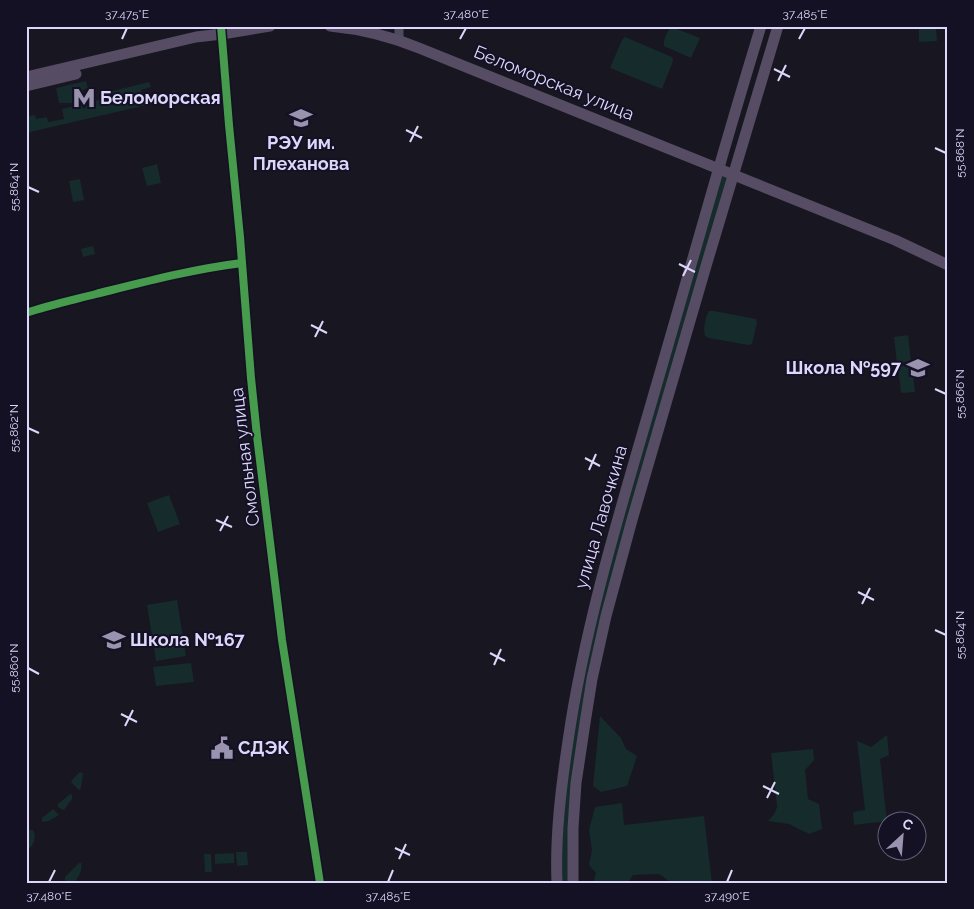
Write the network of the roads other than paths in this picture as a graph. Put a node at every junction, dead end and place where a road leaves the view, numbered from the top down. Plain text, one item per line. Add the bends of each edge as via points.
1 (270, 26) edge
2 (330, 26) edge
3 (399, 26) edge
4 (761, 26) edge
5 (778, 26) edge
6 (222, 30) edge
7 (400, 40) junction
8 (26, 78) edge
9 (26, 86) edge
10 (742, 89) junction
11 (758, 94) junction
12 (718, 168) junction
13 (733, 174) junction
14 (242, 263) junction
15 (948, 265) edge
16 (26, 314) edge
17 (592, 613) junction
18 (606, 616) junction
19 (588, 631) junction
20 (602, 634) junction
21 (320, 883) edge
22 (557, 883) edge
23 (573, 883) edge

1 - 6 main road
2 - 7 main road, Беломорская улица
3 - 7 street
4 - 10 main road, улица Лавочкина
5 - 11 main road, улица Лавочкина
6 - 8 main road
6 - 9 main road via 198,44
6 - 14 street, Смольная улица
7 - 12 main road, Беломорская улица
10 - 11 street via 742,94 749,99
10 - 12 main road, улица Лавочкина
11 - 13 main road, улица Лавочкина
12 - 13 main road, Беломорская улица
12 - 17 main road, улица Лавочкина
13 - 15 main road, Беломорская улица
13 - 18 main road, улица Лавочкина
14 - 16 street via 156,279
14 - 21 street, Смольная улица via 252,392 282,640
17 - 18 street via 598,621
17 - 19 main road, улица Лавочкина
18 - 20 main road, улица Лавочкина
19 - 20 street via 596,626
19 - 22 main road, улица Лавочкина via 562,780
20 - 23 main road, улица Лавочкина via 576,782

